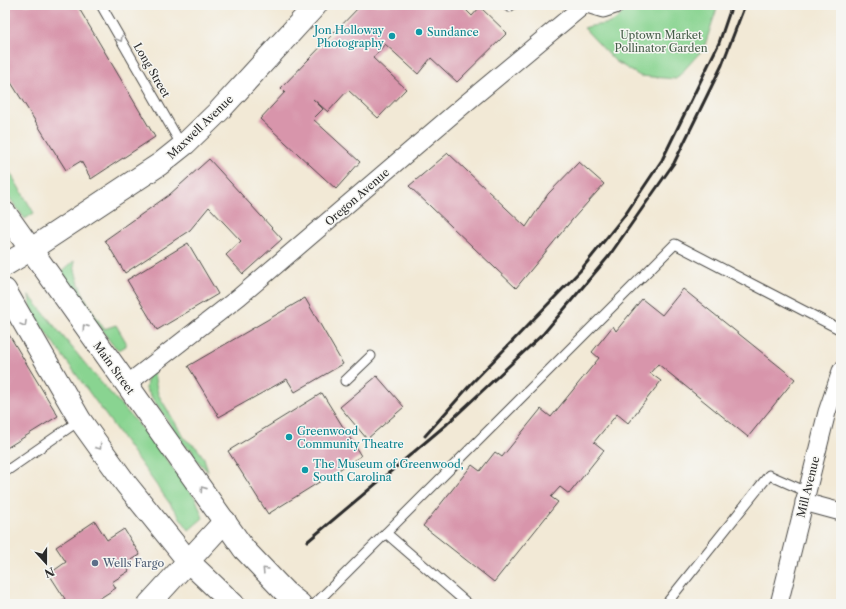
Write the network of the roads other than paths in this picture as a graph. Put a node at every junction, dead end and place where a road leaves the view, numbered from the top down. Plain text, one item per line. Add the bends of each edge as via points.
1 (101, 5) edge
2 (316, 5) edge
3 (506, 5) edge
4 (512, 5) edge
5 (584, 5) edge
6 (590, 5) edge
7 (615, 5) edge
8 (182, 146) junction
9 (5, 213) edge
10 (30, 250) junction
11 (5, 265) edge
12 (5, 290) edge
13 (841, 330) edge
14 (371, 356) dead end
15 (841, 371) edge
16 (345, 381) dead end
17 (126, 385) junction
18 (80, 420) junction
19 (5, 472) edge
20 (806, 497) junction
21 (841, 512) edge
22 (225, 521) junction
23 (386, 533) junction
24 (189, 562) junction
25 (292, 598) edge
26 (149, 604) edge
27 (232, 604) edge
28 (315, 604) edge
29 (468, 604) edge
30 (666, 604) edge
31 (779, 604) edge

1 -> 8 lane, Long Street
2 - 8 main road, Maxwell Avenue via 219,111
3 - 4 lane
5 - 17 street, Oregon Avenue via 240,297
6 - 7 street via 604,9
8 - 10 main road, Maxwell Avenue via 160,164
9 - 10 main road, Main Street
10 - 11 main road, Maxwell Avenue
17 -> 10 main road, Main Street
12 -> 18 main road
13 - 23 lane via 675,244
14 - 16 lane
15 - 20 street, Mill Avenue via 827,412
22 -> 17 main road, Main Street
18 - 19 lane
18 -> 24 main road via 126,484
20 - 21 street
20 - 30 lane via 769,475
20 - 31 street, Mill Avenue
22 - 24 main road
25 -> 22 main road, Main Street, bridge via 244,549
23 - 28 lane
23 - 29 lane
24 - 26 main road
24 - 27 main road

